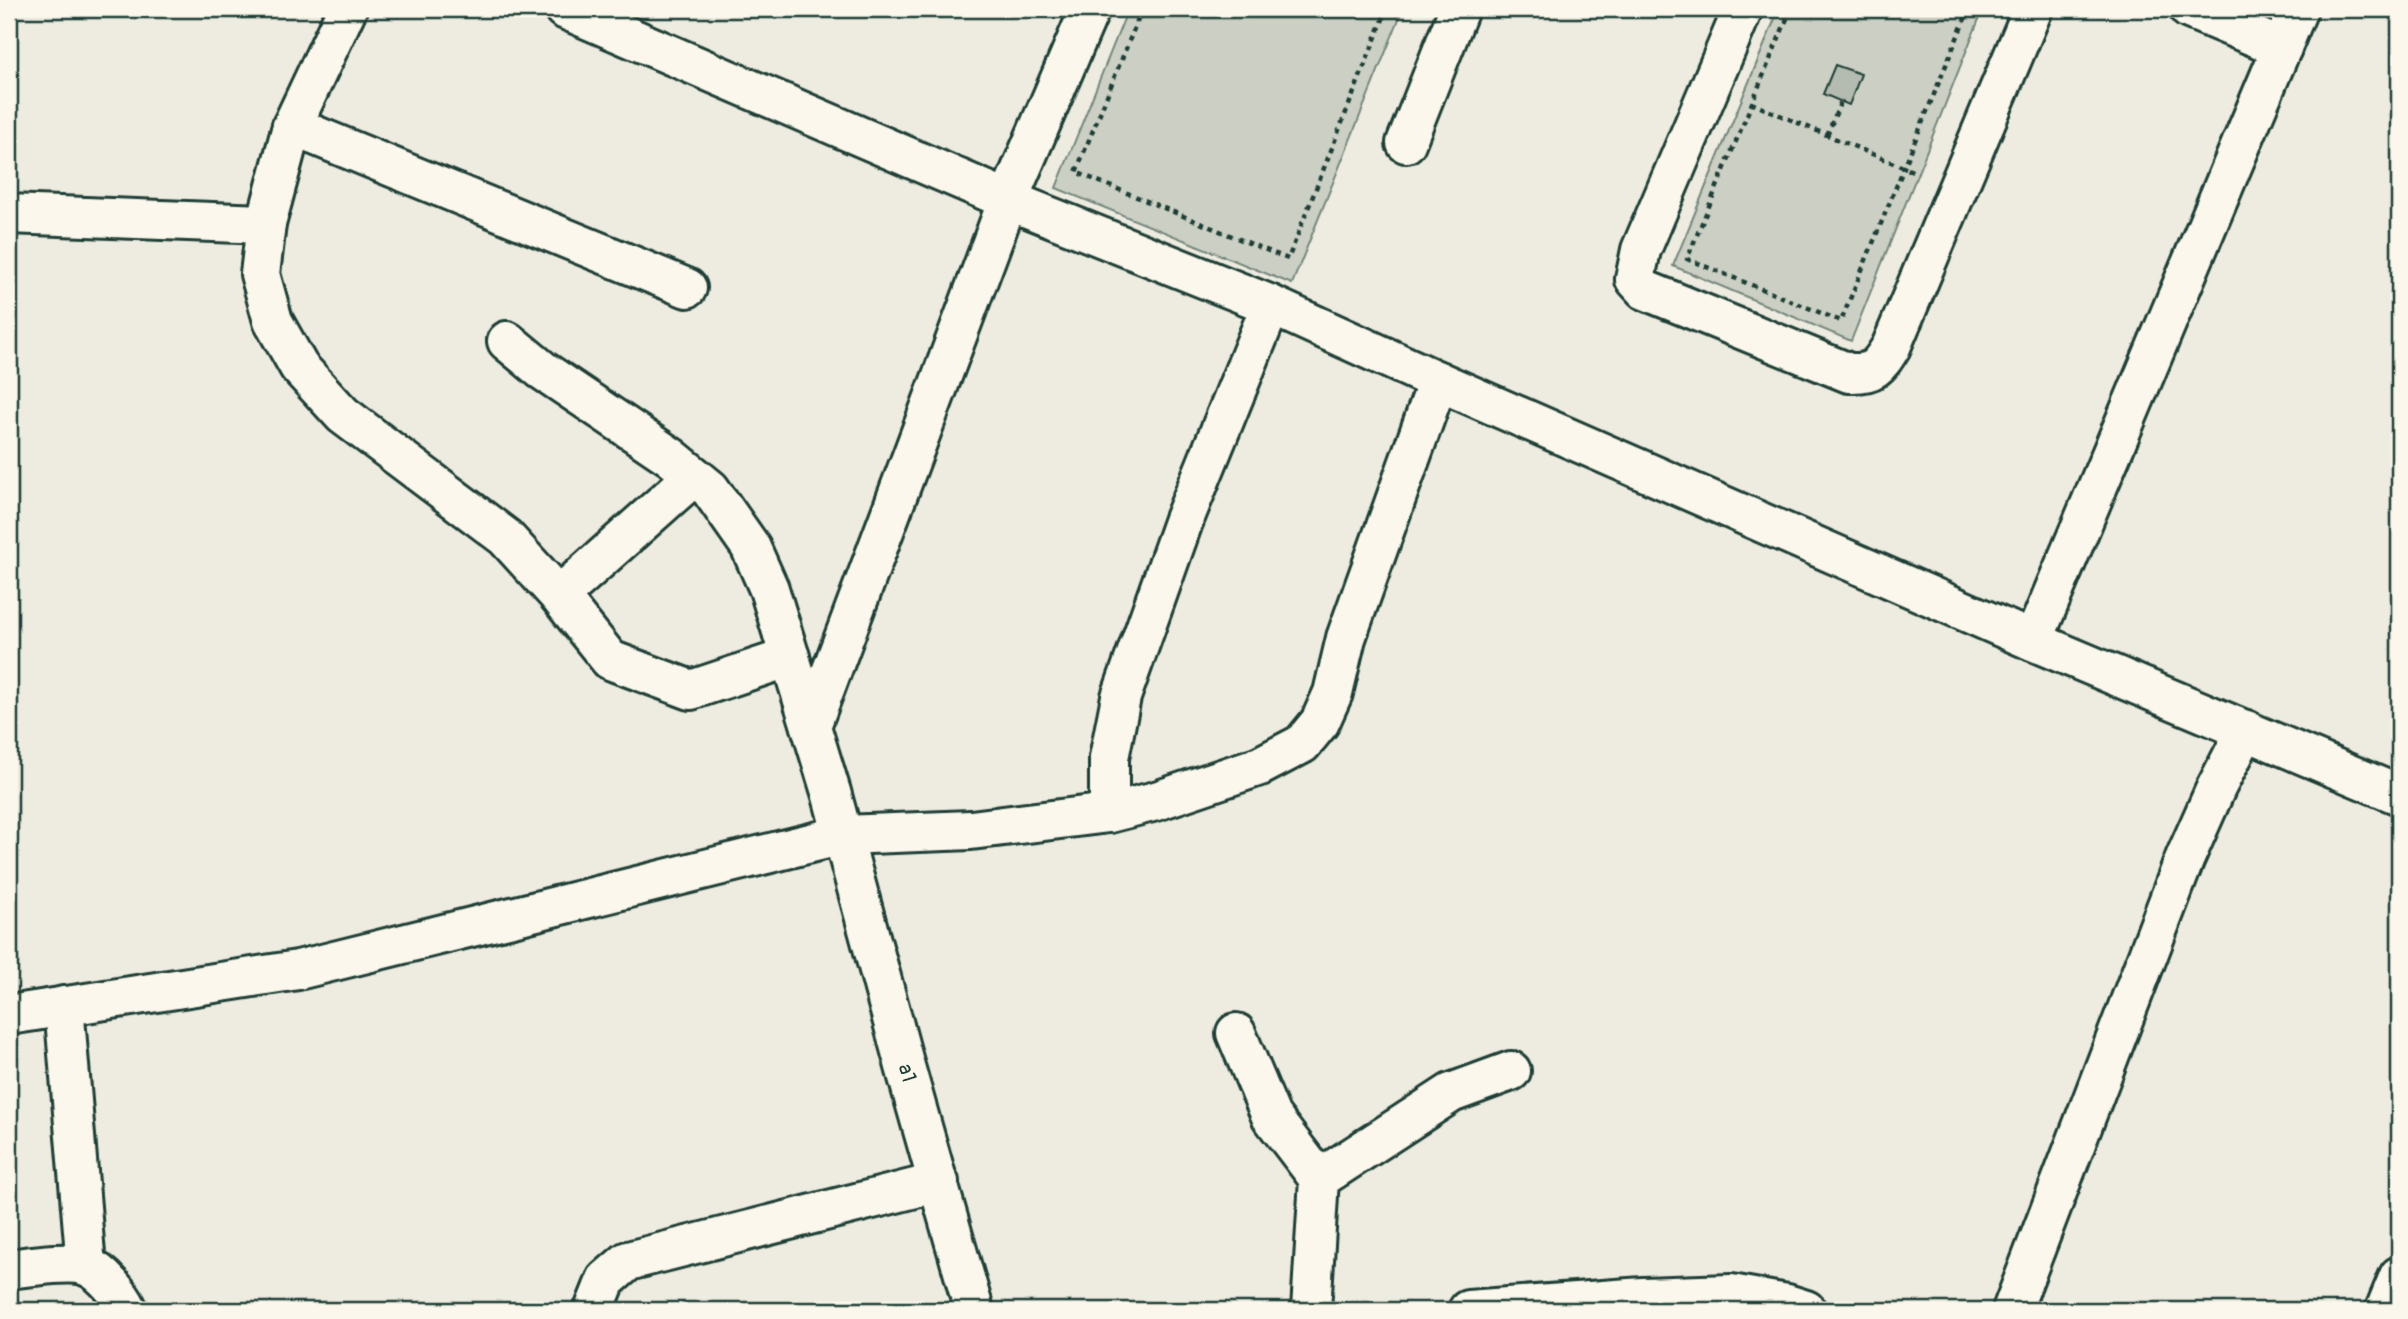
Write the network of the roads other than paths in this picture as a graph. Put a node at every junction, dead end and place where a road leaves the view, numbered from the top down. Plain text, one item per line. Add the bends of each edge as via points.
1 (347, 9) edge
2 (564, 9) edge
3 (1090, 9) edge
4 (1458, 9) edge
5 (1743, 9) edge
6 (2033, 9) edge
7 (2189, 9) edge
8 (2298, 9) edge
9 (2281, 48) junction
10 (292, 126) junction
11 (1406, 143) dead end
12 (1007, 200) junction
13 (9, 214) edge
14 (266, 224) junction
15 (687, 288) dead end
16 (1270, 305) junction
17 (507, 341) dead end
18 (1438, 381) junction
19 (694, 476) junction
20 (559, 596) junction
21 (2032, 641) junction
22 (790, 657) junction
23 (811, 726) junction
24 (2246, 730) junction
25 (2399, 795) edge
26 (1109, 813) junction
27 (844, 835) junction
28 (64, 1006) junction
29 (9, 1015) edge
30 (1236, 1033) dead end
31 (1511, 1070) dead end
32 (1319, 1179) junction
33 (939, 1182) junction
34 (86, 1266) junction
35 (9, 1269) edge
36 (2399, 1276) edge
37 (1576, 1306) edge
38 (128, 1310) edge
39 (594, 1310) edge
40 (974, 1310) edge
41 (1311, 1310) edge
42 (1468, 1310) edge
43 (1806, 1310) edge
44 (2012, 1310) edge
45 (2385, 1310) edge

1 - 10 street
2 - 12 street
3 - 12 street
4 - 11 street
5 - 6 street via 1641,250 1635,279 1644,290 1849,373 1865,374 1880,365 1891,347
7 - 9 street
8 - 9 street
9 - 21 street
10 - 14 street
10 - 15 street
12 - 16 street
12 - 23 street
13 - 14 street
14 - 20 street via 260,274 273,321 299,367 343,415 505,537
16 - 18 street
16 - 26 street via 1183,522 1121,697 1109,758
17 - 19 street, a1
18 - 21 street
18 - 26 street via 1320,722 1302,744 1260,766
19 - 20 street
19 - 22 street, a1 via 710,489 750,546
20 - 22 street via 610,660 691,690
21 - 24 street
22 - 23 street, a1
23 - 27 street, a1
24 - 25 street
24 - 44 street via 2185,858
26 - 27 street via 971,830
27 - 28 street via 298,970
27 - 33 street, a1
28 - 29 street
28 - 34 street
30 - 32 street via 1271,1116
31 - 32 street via 1451,1093
32 - 41 street
33 - 39 street via 628,1261 606,1280
33 - 40 street, a1
34 - 35 street
34 - 38 street via 115,1288
36 - 45 street
37 - 42 street
37 - 43 street via 1643,1297 1731,1294

